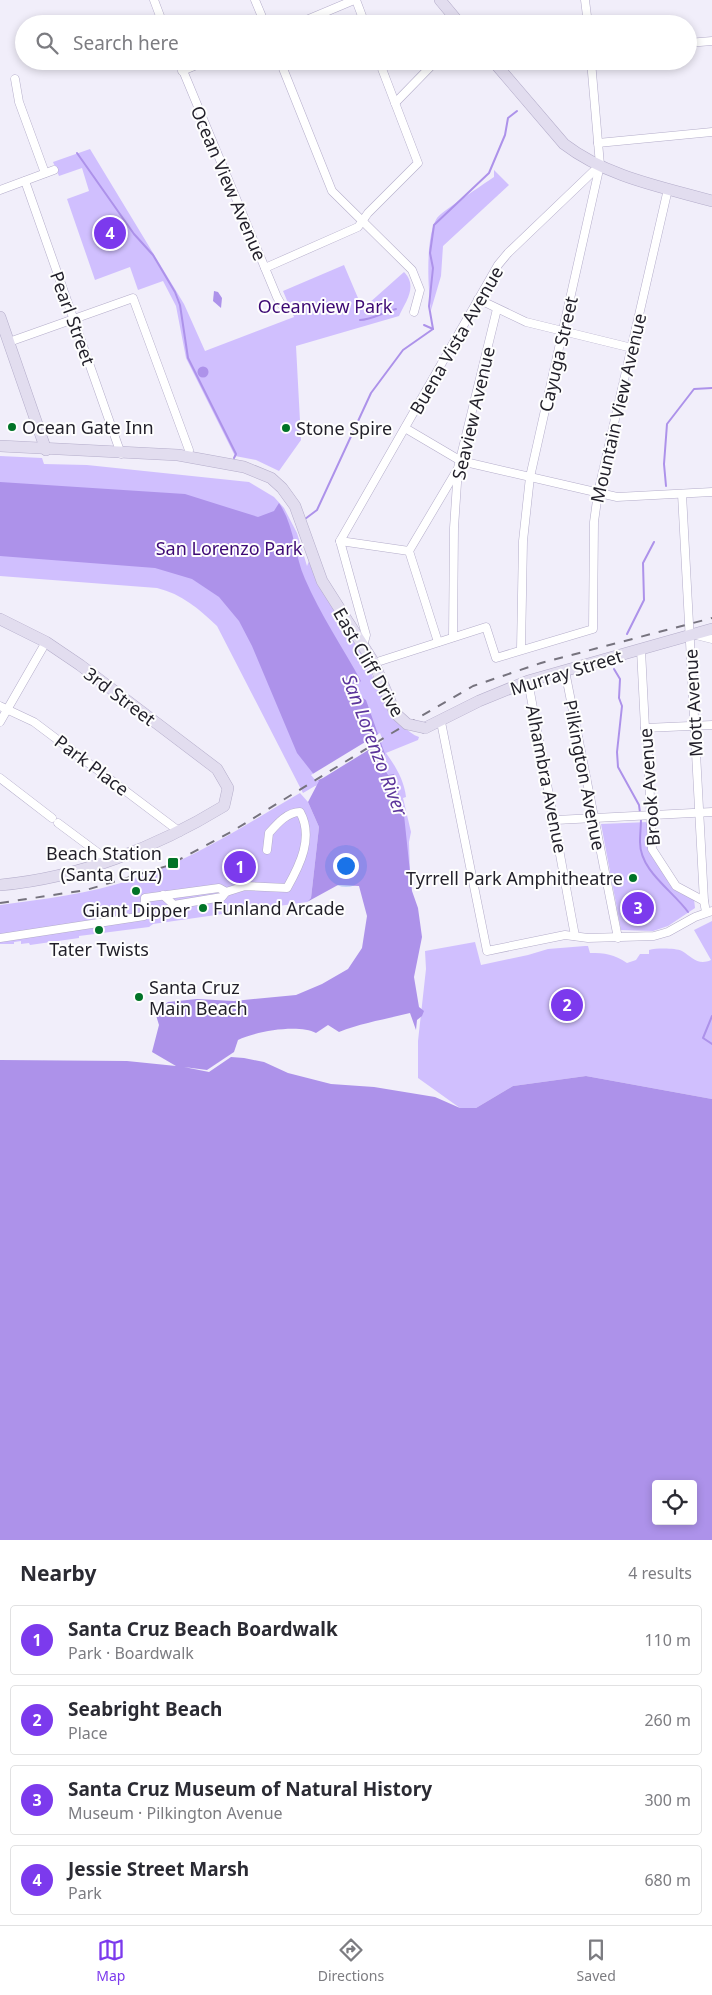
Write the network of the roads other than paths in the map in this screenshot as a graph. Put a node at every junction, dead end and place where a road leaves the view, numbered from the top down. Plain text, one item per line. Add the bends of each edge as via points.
1 (154, 0) edge
2 (255, 0) edge
3 (355, 0) edge
4 (440, 0) edge
5 (585, 0) edge
6 (160, 15) edge
7 (261, 15) edge
8 (319, 15) edge
9 (361, 15) edge
10 (452, 15) edge
11 (587, 15) edge
12 (712, 41) edge
13 (697, 42) edge
14 (284, 70) edge
15 (383, 70) edge
16 (427, 70) edge
17 (501, 70) edge
18 (592, 70) edge
19 (182, 71) edge
20 (15, 79) dead end
21 (395, 103) junction
22 (712, 132) edge
23 (598, 143) junction
24 (600, 165) junction
25 (54, 170) dead end
26 (46, 173) junction
27 (25, 181) junction
28 (668, 189) junction
29 (0, 190) edge
30 (712, 202) edge
31 (362, 220) junction
32 (265, 268) junction
33 (478, 299) junction
34 (281, 304) dead end
35 (497, 309) junction
36 (414, 312) dead end
37 (0, 317) edge
38 (73, 319) junction
39 (563, 332) junction
40 (9, 342) junction
41 (632, 348) junction
42 (405, 428) junction
43 (0, 446) edge
44 (46, 450) junction
45 (121, 454) junction
46 (188, 457) junction
47 (460, 465) junction
48 (530, 477) junction
49 (712, 492) edge
50 (598, 493) junction
51 (682, 494) junction
52 (340, 541) junction
53 (409, 551) junction
54 (0, 618) edge
55 (712, 629) edge
56 (693, 636) junction
57 (453, 637) junction
58 (712, 639) edge
59 (46, 642) junction
60 (360, 642) junction
61 (438, 642) junction
62 (521, 649) junction
63 (641, 650) junction
64 (374, 664) junction
65 (565, 671) junction
66 (528, 681) junction
67 (4, 707) edge
68 (0, 722) edge
69 (441, 722) junction
70 (712, 725) edge
71 (694, 726) junction
72 (645, 728) junction
73 (0, 778) edge
74 (712, 812) edge
75 (699, 813) junction
76 (651, 816) junction
77 (594, 819) junction
78 (556, 820) junction
79 (180, 832) junction
80 (267, 850) dead end
81 (105, 862) junction
82 (0, 885) edge
83 (704, 901) junction
84 (709, 911) edge
85 (576, 936) junction
86 (0, 938) edge
87 (618, 938) junction

1 - 6 street
2 - 7 street
3 - 8 street
3 - 9 street
4 - 10 main road
5 - 11 street
12 - 13 street
14 - 31 street via 332,191
15 - 21 street
16 - 21 street
17 - 24 main road via 564,144
18 - 23 street, Cayuga Street
19 - 32 street, Ocean View Avenue
20 - 26 street via 19,102
21 - 31 street via 418,163
22 - 23 street
23 - 24 street, Cayuga Street
24 - 28 main road
24 - 33 street, Buena Vista Avenue via 508,253
24 - 39 street, Cayuga Street
25 - 26 street
26 - 27 street
27 - 29 street
27 - 38 street, Pearl Street
28 - 30 main road
28 - 41 street, Mountain View Avenue
31 - 32 street via 358,227
31 - 36 street via 412,270 420,290
32 - 34 street, Ocean View Avenue
33 - 35 street
33 - 42 street, Buena Vista Avenue
35 - 39 street via 526,322
35 - 47 street, Seaview Avenue
37 - 40 main road
38 - 40 street
38 - 45 street, Pearl Street
38 - 46 street via 133,298 189,450
39 - 41 street
39 - 48 street, Cayuga Street
40 - 44 main road
41 - 50 street, Mountain View Avenue
42 - 47 street
42 - 52 street, Buena Vista Avenue
43 - 44 main road, East Cliff Drive
44 - 45 main road, East Cliff Drive
45 - 46 main road, East Cliff Drive
46 - 60 main road, East Cliff Drive via 253,470 282,488 295,506 322,581
47 - 48 street
47 - 53 street
47 - 57 street, Seaview Avenue via 454,528
48 - 50 street
48 - 62 street, Cayuga Street via 523,541
49 - 51 street
50 - 51 street via 617,497
50 - 62 street, Mountain View Avenue via 594,522 593,629
51 - 56 street, Mott Avenue via 689,624
52 - 53 street
52 - 60 street via 363,624
53 - 61 street
54 - 59 main road, 3rd Street
55 - 56 main road, Murray Street
56 - 58 street, Murray Street
56 - 63 main road, Murray Street
56 - 71 street, Mott Avenue
57 - 61 street
57 - 62 street via 486,627 496,658
59 - 67 street
59 - 79 main road, 3rd Street via 217,769 228,788 224,806
60 - 64 main road, East Cliff Drive
61 - 64 street
63 - 65 main road, Murray Street
63 - 72 street, Brook Avenue
64 - 69 main road, East Cliff Drive, bridge via 395,713 407,724 425,728
65 - 66 main road, Murray Street
65 - 77 street, Pilkington Avenue
66 - 69 main road, Murray Street via 479,701
66 - 78 street, Alhambra Avenue
67 - 68 street
67 - 79 street, Park Place via 34,722
69 - 85 street via 487,951
70 - 71 street
71 - 72 street
71 - 75 street, Mott Avenue
72 - 76 street, Brook Avenue
73 - 81 street
74 - 75 street
75 - 76 street
75 - 83 street, Mott Avenue
76 - 77 street
76 - 83 street, Brook Avenue via 653,854 676,886
77 - 78 street
77 - 87 street, Pilkington Avenue
78 - 85 street, Alhambra Avenue
79 - 81 main road
80 - 86 street via 268,833 293,812 300,812 305,821 302,861 287,888 244,886 226,892 219,888 145,898 144,916
81 - 82 main road via 26,882
83 - 84 street, Mott Avenue
84 - 87 street via 668,932
85 - 87 street

